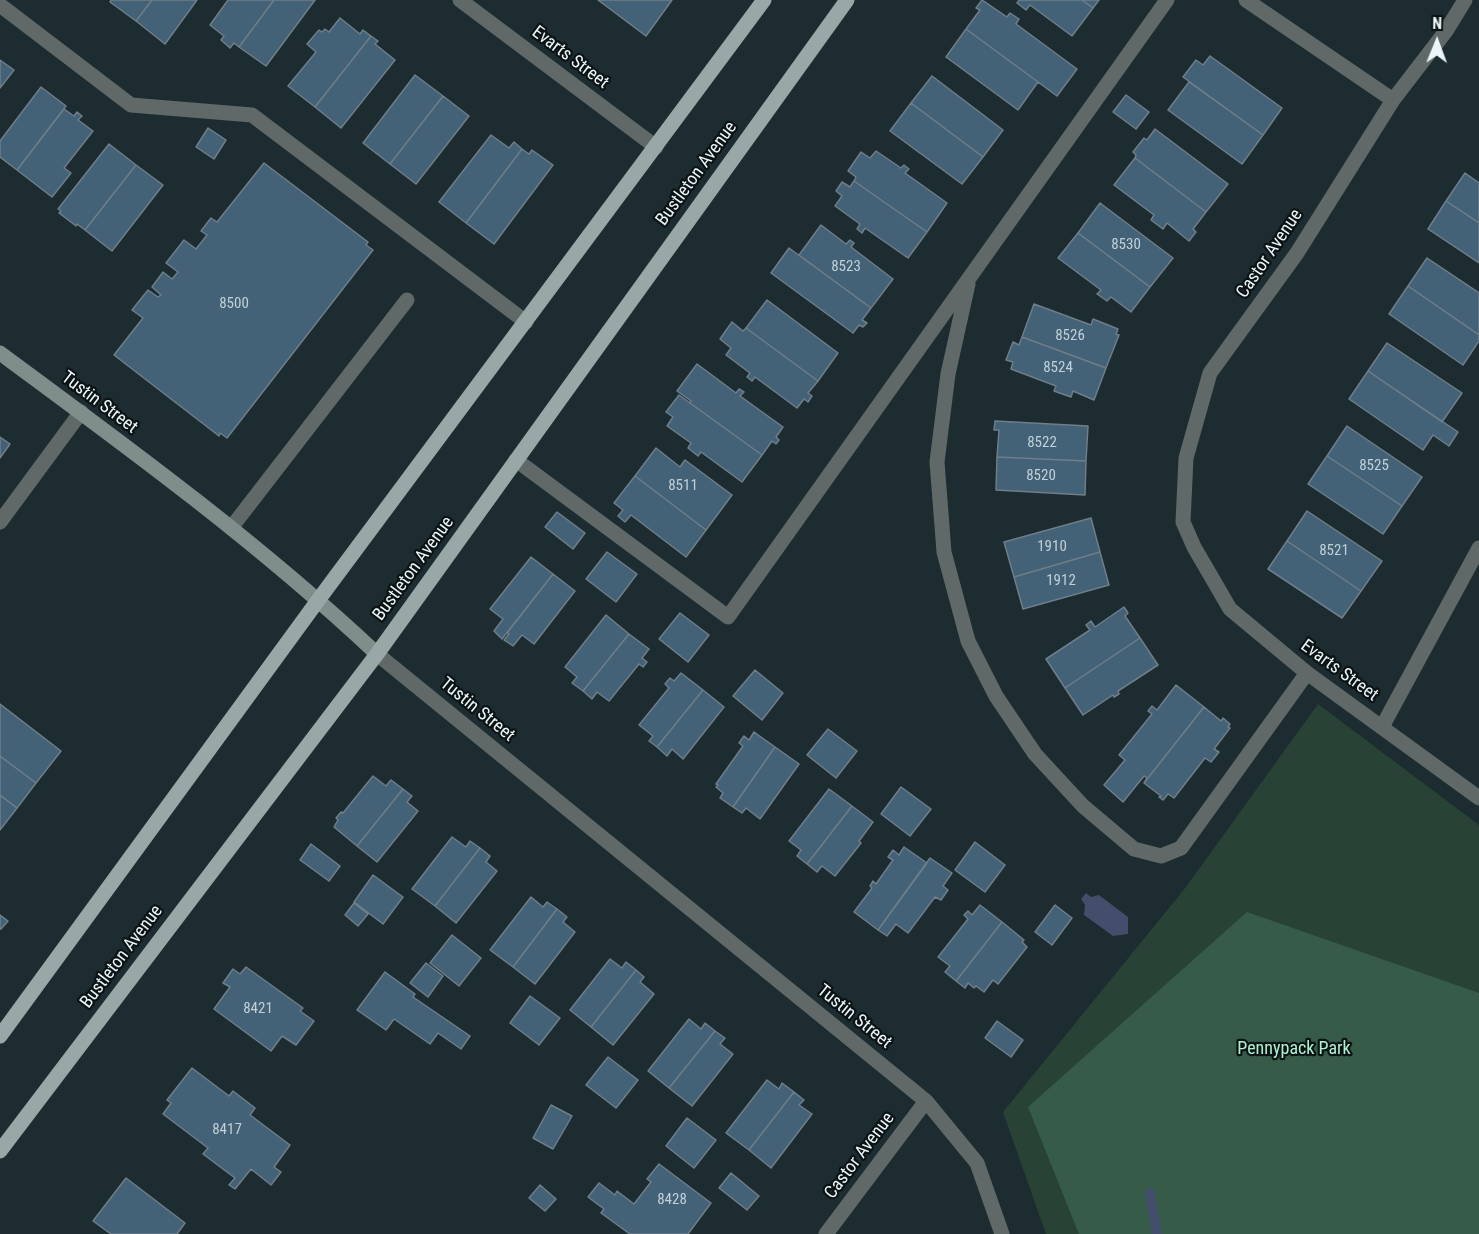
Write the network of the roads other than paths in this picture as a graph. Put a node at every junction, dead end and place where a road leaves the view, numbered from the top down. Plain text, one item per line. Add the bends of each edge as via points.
1 (460, 0) edge
2 (765, 0) edge
3 (847, 0) edge
4 (1167, 0) edge
5 (1246, 0) edge
6 (1465, 0) edge
7 (0, 5) edge
8 (1392, 100) junction
9 (656, 147) junction
10 (970, 276) junction
11 (407, 300) dead end
12 (526, 322) junction
13 (0, 353) edge
14 (81, 412) junction
15 (516, 460) junction
16 (0, 522) edge
17 (231, 528) junction
18 (1479, 548) edge
19 (1199, 554) joint
20 (319, 599) junction
21 (377, 654) junction
22 (1307, 673) junction
23 (1383, 727) junction
24 (1479, 798) edge
25 (0, 1036) edge
26 (926, 1101) junction
27 (0, 1151) edge
28 (826, 1234) edge
29 (1002, 1234) edge

1 - 9 street, Evarts Street
2 - 9 main road
3 - 15 main road, Bustleton Avenue
4 - 10 street
5 - 8 street
6 - 8 street, Castor Avenue
7 - 12 street via 131,105 252,115
8 - 19 street, Castor Avenue via 1297,253 1210,373 1186,458 1184,522
9 - 12 main road
10 - 15 street via 728,617
10 - 22 street via 948,374 937,462 944,552 968,641 996,696 1035,754 1083,806 1134,849 1161,856 1181,848
11 - 17 street
12 - 20 main road
13 - 14 street, Tustin Street
14 - 16 street
14 - 17 street, Tustin Street
15 - 21 main road, Bustleton Avenue
17 - 20 street, Tustin Street
18 - 23 street
19 - 22 street, Evarts Street via 1230,609
20 - 21 street, Tustin Street
20 - 25 main road
21 - 26 street, Tustin Street
21 - 27 main road, Bustleton Avenue
22 - 23 street, Evarts Street
23 - 24 street, Evarts Street
26 - 28 street, Castor Avenue
26 - 29 street, Tustin Street via 977,1163

